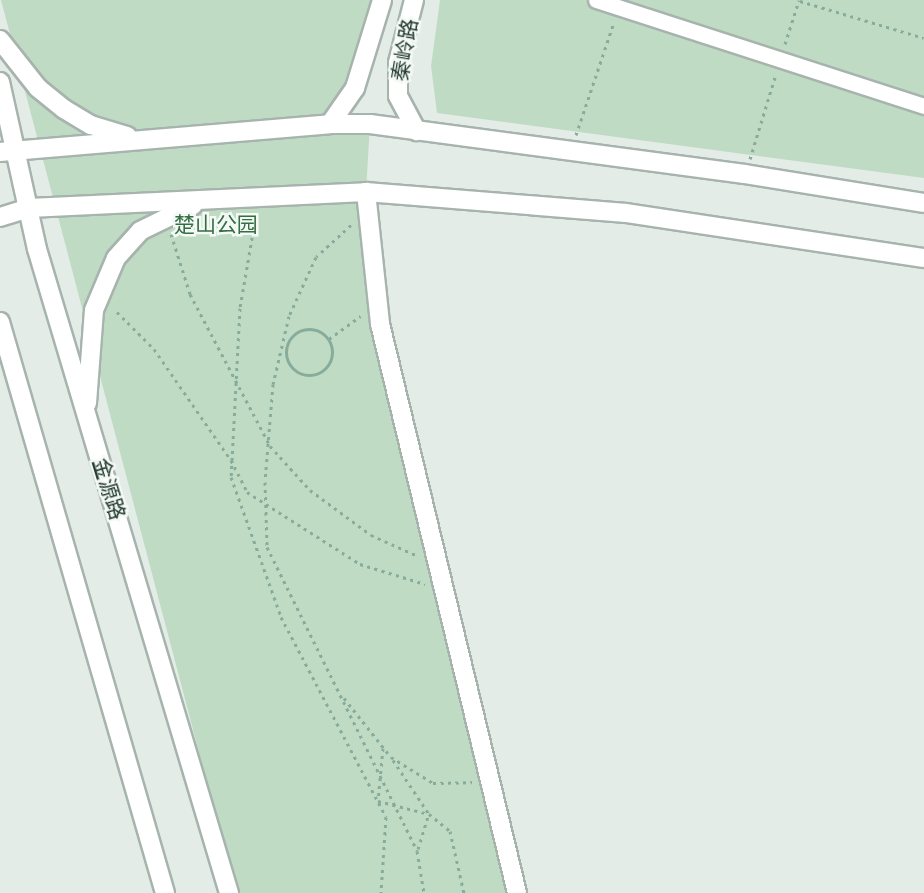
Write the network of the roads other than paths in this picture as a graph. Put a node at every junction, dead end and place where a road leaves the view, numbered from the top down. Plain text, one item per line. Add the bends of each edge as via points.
1 (382, 0) edge
2 (414, 0) edge
3 (596, 0) edge
4 (0, 40) edge
5 (0, 82) edge
6 (924, 106) edge
7 (330, 124) junction
8 (417, 131) junction
9 (138, 139) junction
10 (8, 150) edge
11 (366, 192) junction
12 (199, 201) junction
13 (924, 203) edge
14 (28, 208) junction
15 (0, 217) edge
16 (924, 258) edge
17 (0, 322) edge
18 (0, 355) edge
19 (14, 371) junction
20 (86, 414) junction
21 (165, 893) edge
22 (229, 893) edge
23 (518, 893) edge

1 - 7 main road, 秦岭路 via 355,88
2 - 8 main road, 秦岭路 via 398,63 398,96
3 - 6 street
4 - 9 main road via 38,88 64,109 91,125
5 - 10 main road, 金源路
7 - 8 main road via 370,124
7 - 9 main road
8 - 13 main road via 745,174
9 - 10 main road
10 - 14 main road, 金源路
11 - 12 main road
11 - 16 main road via 626,213
11 - 23 main road via 380,324
12 - 14 main road
12 - 20 main road via 140,231 116,258 94,310
14 - 15 main road
14 - 20 main road, 金源路
17 - 19 main road
18 - 19 main road
19 - 21 main road
20 - 22 main road, 金源路

